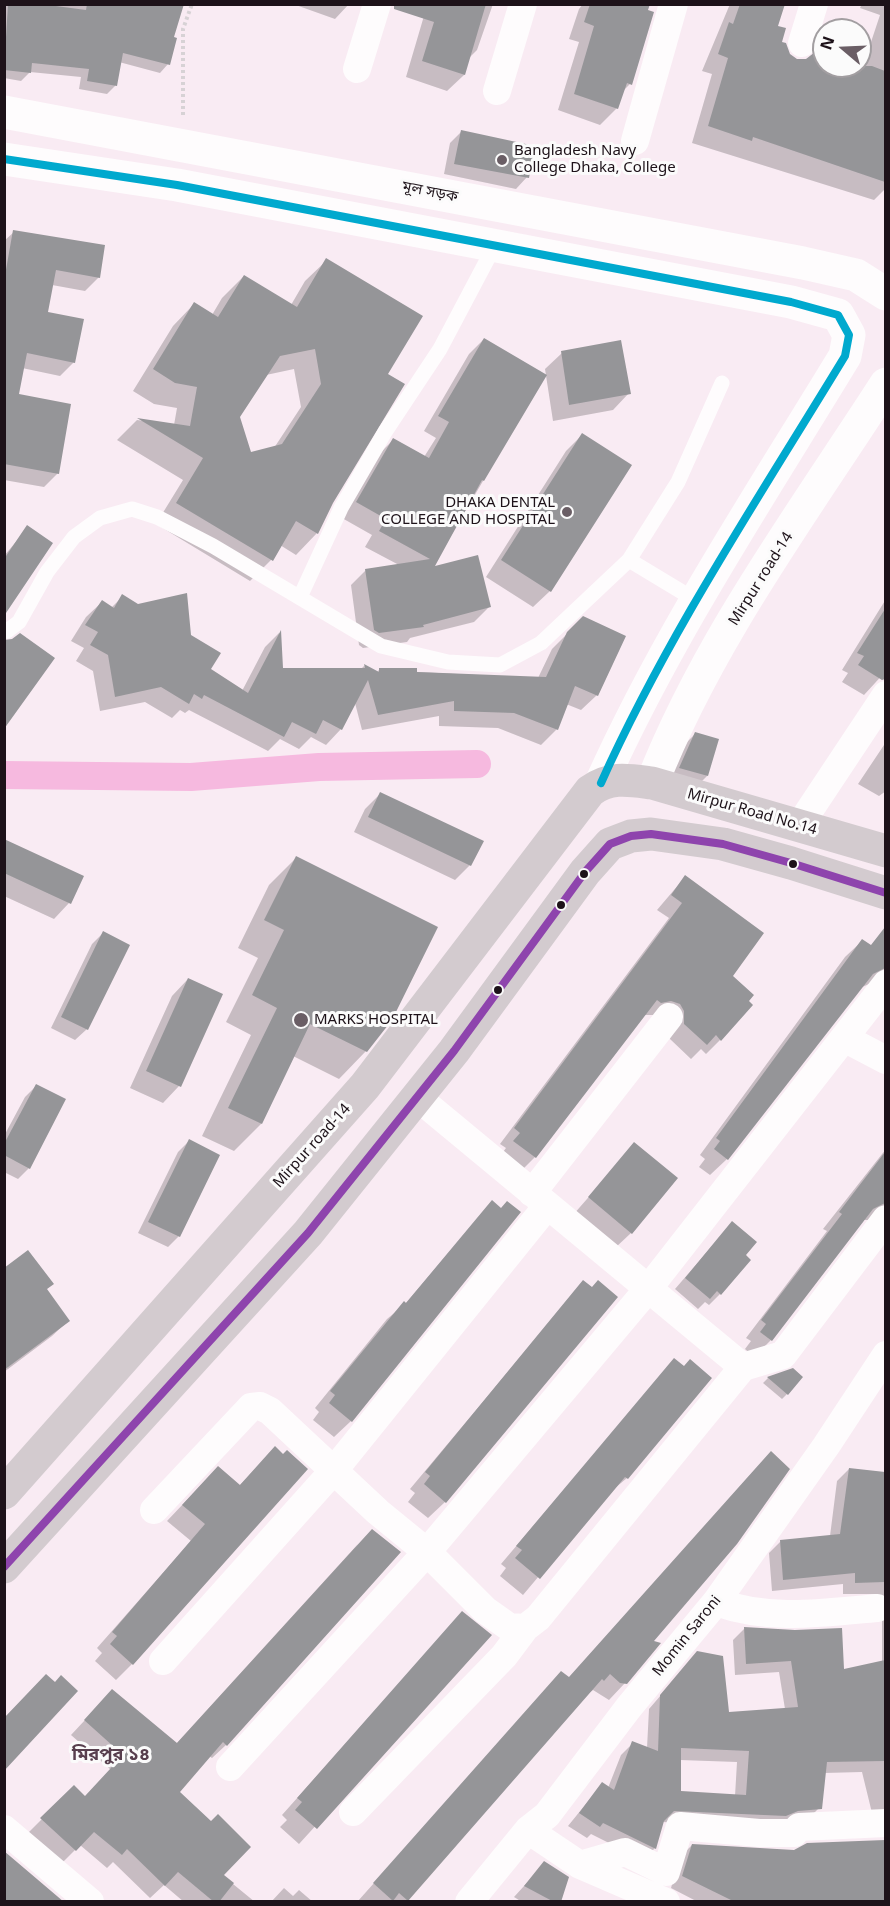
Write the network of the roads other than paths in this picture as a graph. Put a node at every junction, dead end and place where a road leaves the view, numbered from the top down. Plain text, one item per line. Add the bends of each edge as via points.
1 (377, 4) edge
2 (523, 4) edge
3 (674, 4) edge
4 (357, 69) dead end
5 (500, 80) dead end
6 (4, 112) edge
7 (638, 129) dead end
8 (4, 159) edge
9 (495, 245) junction
10 (885, 294) edge
11 (722, 383) dead end
12 (885, 384) edge
13 (629, 560) junction
14 (300, 597) junction
15 (697, 601) junction
16 (4, 629) edge
17 (885, 695) edge
18 (609, 781) junction
19 (652, 783) junction
20 (799, 826) junction
21 (885, 851) edge
22 (885, 893) edge
23 (885, 984) edge
24 (669, 1017) dead end
25 (844, 1038) junction
26 (885, 1060) edge
27 (417, 1097) junction
28 (540, 1200) junction
29 (885, 1219) edge
30 (648, 1289) junction
31 (885, 1355) edge
32 (742, 1367) junction
33 (335, 1469) junction
34 (4, 1493) edge
35 (153, 1510) dead end
36 (427, 1552) junction
37 (4, 1567) edge
38 (716, 1602) junction
39 (877, 1608) dead end
40 (525, 1628) junction
41 (163, 1661) dead end
42 (230, 1767) dead end
43 (353, 1812) dead end
44 (885, 1823) edge
45 (4, 1829) edge
46 (528, 1830) junction
47 (580, 1864) junction
48 (90, 1902) edge
49 (469, 1902) edge
50 (666, 1902) edge

1 - 4 street
2 - 5 street
3 - 7 street
6 - 10 street, মূল সড়ক via 856,275
8 - 9 street via 177,185
9 - 14 lane via 440,349 341,508
9 - 15 street, Mirpur road-14 via 791,302 838,315 849,335 845,356
11 - 13 lane via 678,482
12 - 19 street, Mirpur road-14 via 748,598 678,722
13 - 14 lane via 541,643 500,665 448,662 381,646
13 - 15 lane
14 - 16 lane via 157,517 132,509 100,518 74,537 47,572 19,622 7,631
15 - 18 street, Mirpur road-14 via 626,727
17 - 20 street
18 - 19 main road, Mirpur Road No.14
18 - 34 main road, Mirpur road-14 via 590,791 365,1086
19 - 20 main road, Mirpur Road No.14
20 - 21 main road, Mirpur Road No.14
22 - 27 main road via 723,844 651,834 610,844
23 - 25 street
24 - 28 street
25 - 26 street
25 - 30 street
27 - 28 street
27 - 37 main road via 308,1233
28 - 30 street
28 - 33 street
29 - 32 street via 783,1355
30 - 32 street
30 - 36 street
31 - 38 street, Momin Saroni
32 - 40 street via 538,1618
33 - 35 street via 270,1411 251,1407
33 - 36 street via 378,1512
33 - 41 street
36 - 40 street via 485,1610 510,1627
36 - 42 street
38 - 39 street via 770,1615
38 - 46 street, Momin Saroni via 547,1815
40 - 43 street via 504,1656
44 - 47 street via 799,1827 794,1833 680,1826 666,1872 625,1852
45 - 48 street
46 - 47 street
46 - 49 street, Momin Saroni
47 - 50 street

